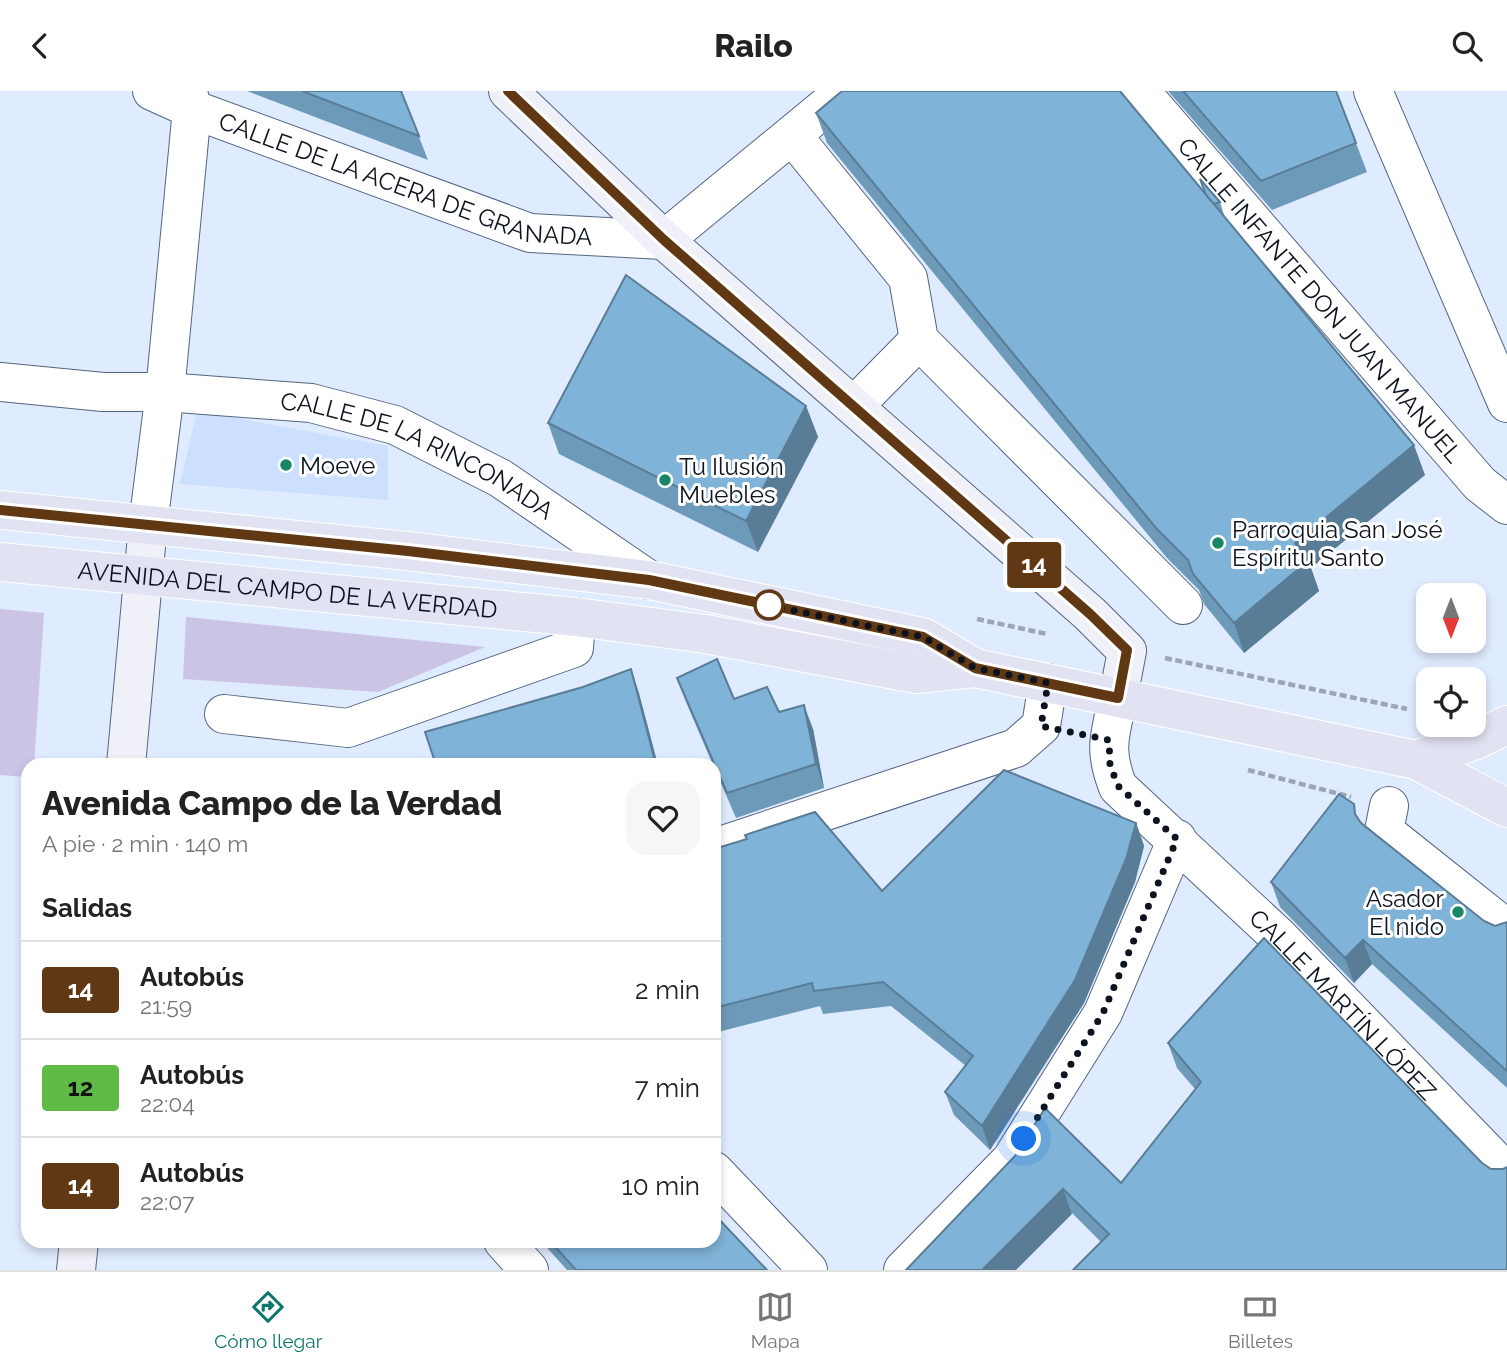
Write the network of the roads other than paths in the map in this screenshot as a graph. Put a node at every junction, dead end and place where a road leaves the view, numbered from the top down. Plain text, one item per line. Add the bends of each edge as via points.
1 (152, 91) edge
2 (508, 91) edge
3 (845, 91) edge
4 (1140, 91) edge
5 (1373, 91) edge
6 (190, 100) edge
7 (792, 135) junction
8 (664, 240) junction
9 (919, 340) junction
10 (0, 381) edge
11 (165, 392) junction
12 (1507, 403) edge
13 (854, 406) junction
14 (1507, 505) edge
15 (0, 510) edge
16 (148, 525) junction
17 (0, 562) edge
18 (144, 576) junction
19 (649, 580) junction
20 (1183, 605) dead end
21 (576, 617) junction
22 (975, 668) junction
23 (1048, 683) junction
24 (1118, 698) junction
25 (223, 714) dead end
26 (1507, 725) edge
27 (126, 758) edge
28 (1416, 760) junction
29 (1389, 806) road end
30 (1507, 808) edge
31 (1177, 839) junction
32 (721, 846) edge
33 (1507, 929) edge
34 (1507, 1173) edge
35 (721, 1178) edge
36 (78, 1248) edge
37 (509, 1248) edge
38 (76, 1270) edge
39 (529, 1270) edge
40 (808, 1270) edge
41 (903, 1270) edge

1 - 6 street, CALLE DE LA ACERA DE GRANADA
2 - 8 street
3 - 7 street
4 - 14 street, CALLE INFANTE DON JUAN MANUEL via 1480,484
5 - 12 street
6 - 8 street, CALLE DE LA ACERA DE GRANADA via 530,233
6 - 11 street
7 - 8 street
7 - 9 street via 908,278
8 - 13 street
9 - 13 street
9 - 20 street
10 - 11 street, CALLE DE LA RINCONADA via 103,392
11 - 16 street
11 - 19 street, CALLE DE LA RINCONADA via 311,403 395,425 500,478
13 - 24 street via 1127,650
15 - 16 main road, AVENIDA DEL CAMPO DE LA VERDAD
16 - 18 street
16 - 19 main road, AVENIDA DEL CAMPO DE LA VERDAD
17 - 18 main road, AVENIDA DEL CAMPO DE LA VERDAD
18 - 21 main road, AVENIDA DEL CAMPO DE LA VERDAD
18 - 27 street
19 - 22 main road, AVENIDA DEL CAMPO DE LA VERDAD via 923,637
21 - 22 main road, AVENIDA DEL CAMPO DE LA VERDAD via 706,633 916,674
21 - 25 street via 574,648 348,728
22 - 23 main road, AVENIDA DEL CAMPO DE LA VERDAD
23 - 24 main road, AVENIDA DEL CAMPO DE LA VERDAD
23 - 32 street via 1041,726 1016,748
24 - 28 main road, AVENIDA DEL CAMPO DE LA VERDAD
24 - 31 street, CALLE MARTÍN LÓPEZ via 1109,740 1110,765 1118,786
26 - 28 main road
28 - 30 main road, AVENIDA DEL CAMPO DE LA VERDAD
29 - 33 street via 1384,831
31 - 34 street, CALLE MARTÍN LÓPEZ via 1279,937
31 - 41 street via 1103,1013 1012,1160
35 - 40 street
36 - 38 street
37 - 39 street

